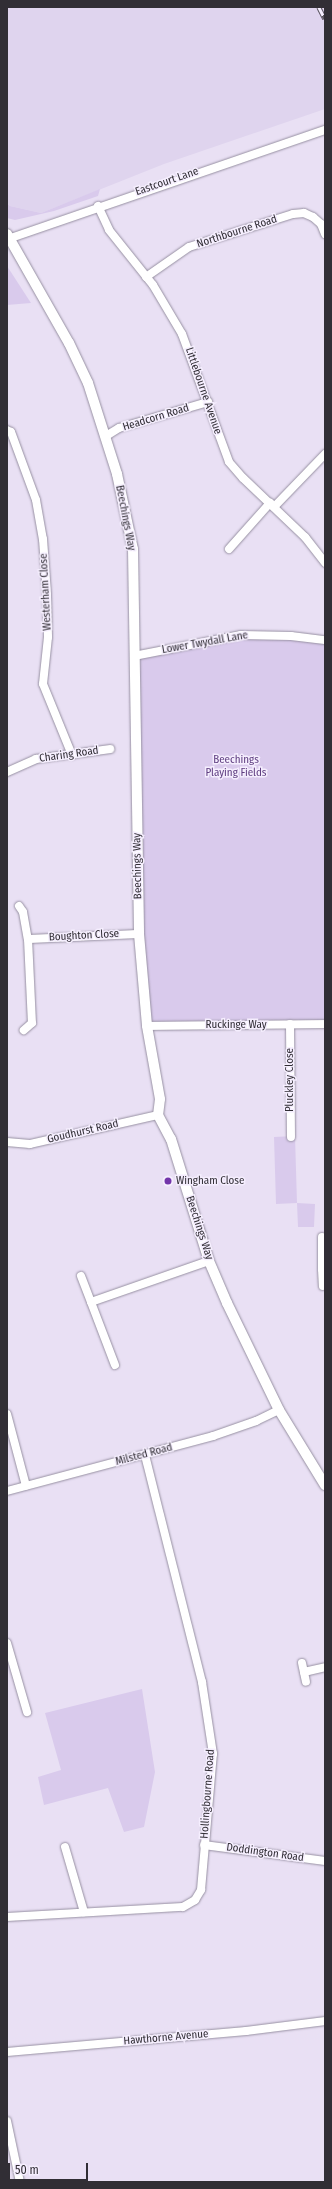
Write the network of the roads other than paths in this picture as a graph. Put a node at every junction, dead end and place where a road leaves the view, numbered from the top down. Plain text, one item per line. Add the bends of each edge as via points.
1 (325, 130) edge
2 (98, 206) junction
3 (325, 234) edge
4 (9, 236) edge
5 (146, 277) junction
6 (208, 402) junction
7 (7, 430) edge
8 (106, 436) junction
9 (325, 454) edge
10 (272, 505) junction
11 (229, 549) dead end
12 (325, 563) edge
13 (325, 640) edge
14 (134, 656) junction
15 (110, 749) dead end
16 (72, 755) junction
17 (7, 772) edge
18 (18, 906) dead end
19 (139, 934) junction
20 (28, 939) junction
21 (290, 1024) junction
22 (325, 1024) edge
23 (147, 1026) junction
24 (24, 1030) dead end
25 (158, 1115) junction
26 (291, 1136) dead end
27 (7, 1142) edge
28 (322, 1237) dead end
29 (209, 1261) junction
30 (324, 1269) edge
31 (82, 1276) dead end
32 (323, 1286) dead end
33 (91, 1302) junction
34 (115, 1365) dead end
35 (279, 1410) junction
36 (7, 1414) edge
37 (145, 1454) junction
38 (325, 1485) edge
39 (26, 1486) junction
40 (7, 1491) edge
41 (7, 1643) edge
42 (302, 1663) dead end
43 (325, 1667) edge
44 (304, 1672) junction
45 (306, 1682) dead end
46 (27, 1712) dead end
47 (204, 1845) junction
48 (65, 1847) dead end
49 (325, 1861) edge
50 (84, 1912) junction
51 (7, 1917) edge
52 (325, 2021) edge
53 (7, 2052) edge
54 (7, 2121) edge
55 (20, 2182) edge

1 - 2 street, Eastcourt Lane
2 - 4 street, Eastcourt Lane
2 - 5 street, Littlebourne Avenue via 109,230
3 - 5 street, Northbourne Road via 321,224 313,217 304,213 293,214 189,247
4 - 8 street, Beechings Way via 69,343 88,383
5 - 6 street, Littlebourne Avenue via 182,334
6 - 8 street, Headcorn Road via 119,428
6 - 10 street, Littlebourne Avenue via 227,458 237,472
7 - 16 street, Westerham Close via 11,432 36,500 43,539 47,596 48,637 43,684
8 - 14 street, Beechings Way via 125,505 133,550
9 - 10 street
10 - 11 street
10 - 12 street, Littlebourne Avenue via 305,538
13 - 14 street, Lower Twydall Lane via 241,635
14 - 19 street, Beechings Way
15 - 16 street, Charing Road
16 - 17 street, Charing Road via 36,759
18 - 20 street via 24,912
19 - 20 street, Boughton Close
19 - 23 street, Beechings Way
20 - 24 street via 32,1023
21 - 22 street, Ruckinge Way
21 - 23 street, Ruckinge Way
21 - 26 street, Pluckley Close
23 - 25 street, Beechings Way via 160,1099
25 - 27 street, Goudhurst Road via 30,1144
25 - 29 street, Beechings Way via 171,1139
28 - 30 street
29 - 33 street
29 - 35 street, Beechings Way via 226,1303
30 - 32 street
31 - 33 street
33 - 34 street
35 - 37 street, Milsted Road via 234,1430
35 - 38 street, Beechings Way
36 - 39 street
37 - 39 street, Milsted Road
37 - 47 street, Hollingbourne Road via 202,1682 213,1754
39 - 40 street, Milsted Road
41 - 46 street
42 - 44 street
43 - 44 street
44 - 45 street
47 - 49 street, Doddington Road
47 - 50 street, Hollingbourne Road via 201,1890 189,1905
48 - 50 street
50 - 51 street, Hollingbourne Road
52 - 53 street, Hawthorne Avenue via 246,2031
54 - 55 street

